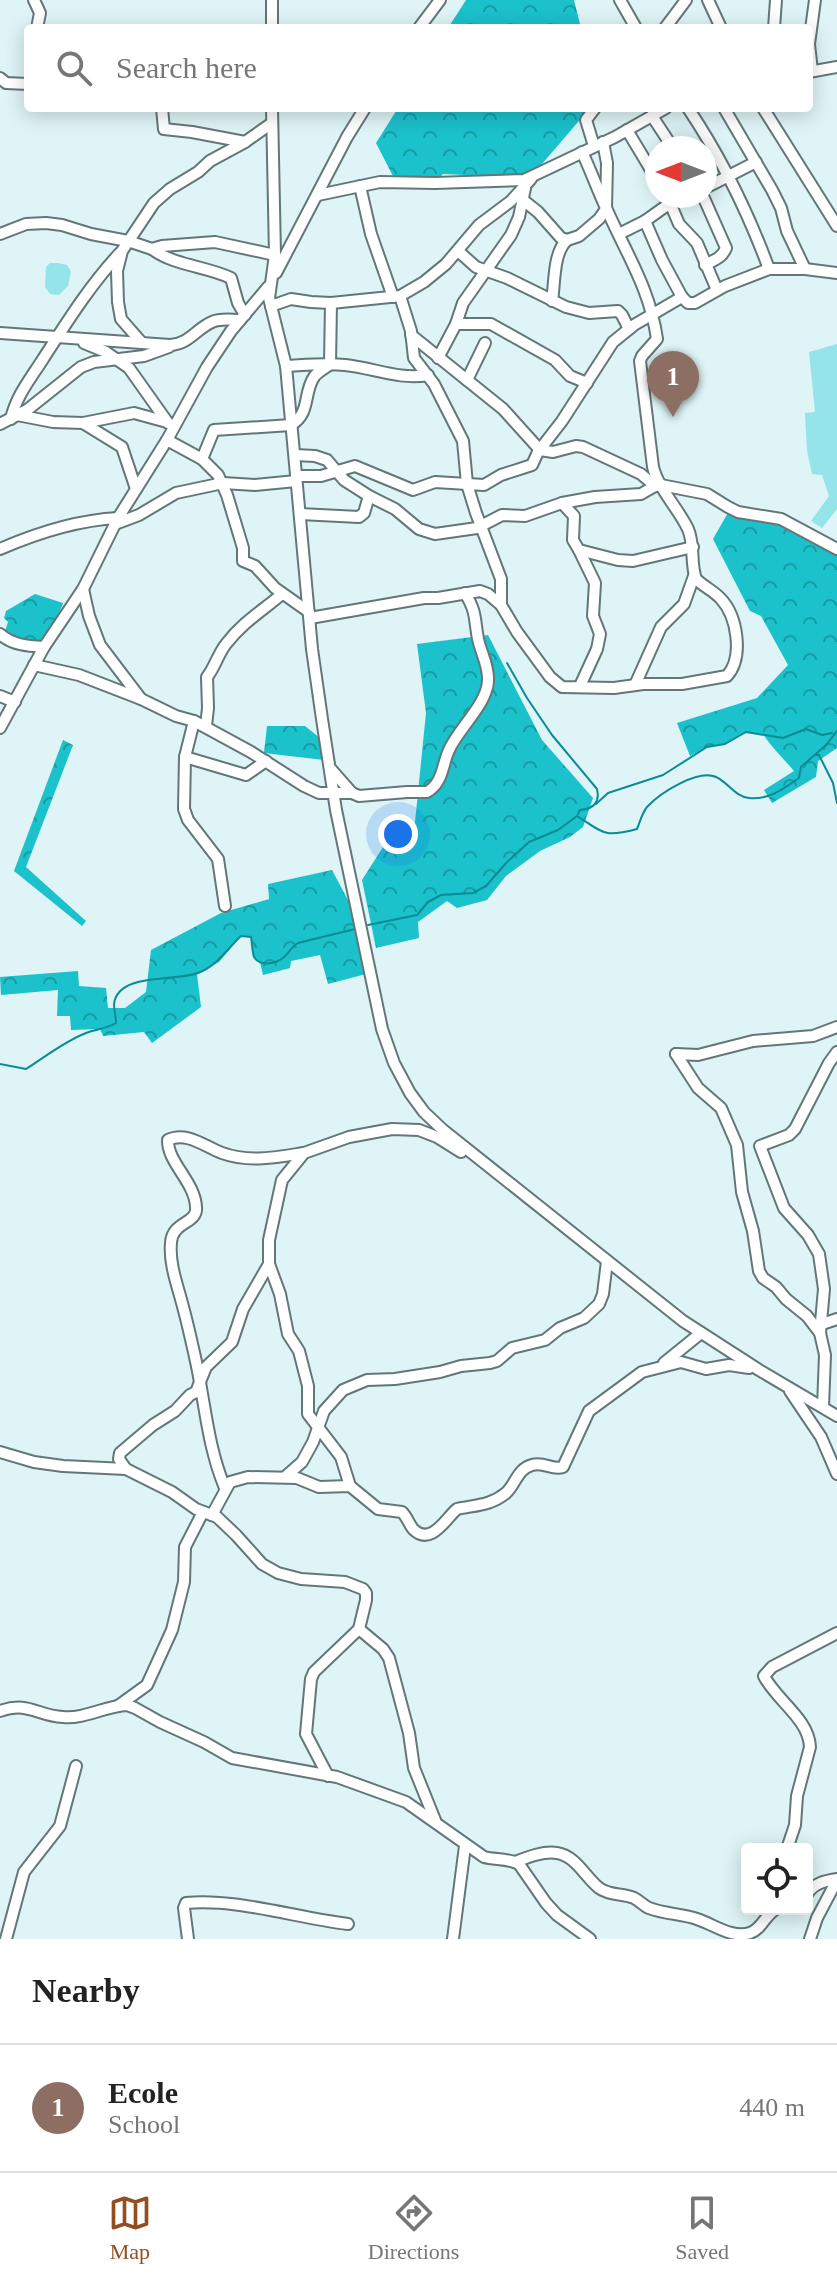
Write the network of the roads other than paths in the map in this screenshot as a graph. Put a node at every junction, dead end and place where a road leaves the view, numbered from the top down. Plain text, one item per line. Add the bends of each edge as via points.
1 (34, 0) edge
2 (272, 0) edge
3 (440, 0) edge
4 (620, 0) edge
5 (686, 0) edge
6 (708, 0) edge
7 (776, 0) edge
8 (815, 0) edge
9 (38, 24) edge
10 (272, 24) edge
11 (422, 24) edge
12 (634, 24) edge
13 (668, 24) edge
14 (719, 24) edge
15 (774, 24) edge
16 (812, 24) edge
17 (837, 67) edge
18 (813, 71) edge
19 (0, 78) edge
20 (24, 84) edge
21 (162, 112) edge
22 (272, 112) edge
23 (363, 112) edge
24 (592, 112) edge
25 (659, 112) edge
26 (690, 112) edge
27 (726, 112) edge
28 (766, 112) edge
29 (652, 116) junction
30 (272, 123) junction
31 (627, 130) junction
32 (665, 136) edge
33 (245, 142) junction
34 (599, 144) junction
35 (582, 152) junction
36 (645, 160) edge
37 (756, 162) junction
38 (729, 176) junction
39 (529, 181) junction
40 (717, 182) edge
41 (360, 186) junction
42 (318, 195) junction
43 (523, 200) junction
44 (660, 208) edge
45 (675, 208) edge
46 (708, 208) edge
47 (606, 209) junction
48 (645, 221) junction
49 (837, 226) edge
50 (0, 234) edge
51 (619, 234) junction
52 (567, 240) junction
53 (125, 246) junction
54 (152, 249) junction
55 (458, 251) junction
56 (275, 255) junction
57 (705, 265) junction
58 (769, 269) junction
59 (805, 269) junction
60 (486, 271) junction
61 (837, 273) edge
62 (273, 279) junction
63 (717, 290) junction
64 (396, 296) junction
65 (682, 297) junction
66 (552, 301) junction
67 (331, 303) junction
68 (271, 306) junction
69 (653, 316) junction
70 (242, 318) junction
71 (456, 324) junction
72 (629, 329) junction
73 (0, 333) edge
74 (411, 335) junction
75 (56, 338) junction
76 (71, 338) junction
77 (142, 343) junction
78 (485, 343) dead end
79 (170, 345) junction
80 (438, 358) junction
81 (119, 359) junction
82 (330, 364) junction
83 (286, 366) junction
84 (448, 366) junction
85 (431, 380) junction
86 (467, 380) junction
87 (587, 383) junction
88 (9, 419) edge
89 (83, 423) junction
90 (170, 425) junction
91 (291, 425) junction
92 (167, 440) junction
93 (540, 450) junction
94 (295, 455) junction
95 (202, 459) junction
96 (337, 471) junction
97 (296, 479) junction
98 (223, 483) junction
99 (467, 484) junction
100 (658, 485) junction
101 (136, 489) junction
102 (369, 496) junction
103 (562, 503) junction
104 (300, 514) junction
105 (116, 521) junction
106 (481, 526) junction
107 (693, 547) junction
108 (0, 549) edge
109 (837, 549) edge
110 (579, 550) junction
111 (694, 576) junction
112 (83, 589) junction
113 (465, 593) junction
114 (282, 594) junction
115 (501, 605) junction
116 (310, 615) junction
117 (0, 634) edge
118 (44, 647) junction
119 (34, 665) junction
120 (635, 685) junction
121 (580, 686) junction
122 (0, 696) edge
123 (141, 699) junction
124 (15, 702) junction
125 (194, 721) junction
126 (206, 726) junction
127 (0, 728) edge
128 (185, 757) junction
129 (266, 761) junction
130 (330, 768) junction
131 (333, 792) junction
132 (352, 793) junction
133 (225, 906) dead end
134 (837, 1027) edge
135 (837, 1052) edge
136 (760, 1146) junction
137 (738, 1150) junction
138 (304, 1153) junction
139 (489, 1168) junction
140 (607, 1261) junction
141 (269, 1264) junction
142 (837, 1319) edge
143 (821, 1328) junction
144 (701, 1333) junction
145 (659, 1367) junction
146 (759, 1370) junction
147 (199, 1381) junction
148 (786, 1386) junction
149 (823, 1407) junction
150 (837, 1416) edge
151 (319, 1426) junction
152 (0, 1452) edge
153 (126, 1469) junction
154 (837, 1474) edge
155 (285, 1477) junction
156 (350, 1486) junction
157 (224, 1492) junction
158 (208, 1513) junction
159 (227, 1526) junction
160 (359, 1629) junction
161 (837, 1633) edge
162 (118, 1706) junction
163 (0, 1711) edge
164 (76, 1766) dead end
165 (328, 1776) junction
166 (435, 1820) junction
167 (788, 1843) edge
168 (465, 1846) junction
169 (515, 1862) junction
170 (837, 1879) edge
171 (813, 1887) edge
172 (767, 1915) edge
173 (348, 1924) dead end
174 (746, 1937) edge
175 (184, 1938) edge
176 (6, 1939) edge
177 (453, 1939) edge
178 (590, 1939) edge
179 (810, 1939) edge

1 - 9 street
2 - 10 street
3 - 11 street
4 - 12 street
5 - 13 street
6 - 14 street
7 - 15 street
8 - 16 street
17 - 18 street
19 - 20 street
21 - 33 street via 163,129
22 - 30 street
23 - 42 street
24 - 34 street via 586,120
25 - 29 street
26 - 38 street
27 - 37 street
28 - 49 street
29 - 31 street
29 - 32 street
30 - 33 street
30 - 56 street
31 - 34 street
31 - 36 street
33 - 53 street via 170,189
34 - 35 street
34 - 47 street via 607,163
35 - 39 street
35 - 47 street
37 - 38 street
37 - 59 street
38 - 40 street
38 - 58 street
39 - 41 street
39 - 43 street
39 - 55 street
41 - 42 street
41 - 64 street via 371,234
42 - 62 street
43 - 52 street
43 - 60 street via 511,235
44 - 48 street
45 - 57 street
46 - 57 street via 726,248
47 - 51 street
47 - 52 street via 579,236
48 - 51 street
48 - 65 street
50 - 53 street via 46,223
51 - 69 street
52 - 66 street via 559,252
53 - 54 street
53 - 75 street
53 - 77 street via 117,271 118,302 121,319
54 - 56 street via 215,242
54 - 70 street via 231,278
55 - 60 street
55 - 64 street via 433,276
56 - 62 street
57 - 63 street
58 - 59 street
58 - 63 street
59 - 61 street
60 - 66 street
60 - 71 street via 463,303
62 - 68 street
62 - 70 street
63 - 65 street via 695,303
64 - 67 street
64 - 74 street
65 - 69 street
66 - 72 street via 589,313 618,311
67 - 68 street via 291,299
67 - 82 street
68 - 83 street
69 - 72 street
69 - 100 street via 657,339 640,361
70 - 79 street via 212,321 186,342
70 - 90 street
71 - 80 street
71 - 87 street via 491,324
72 - 87 street via 613,342
73 - 75 street
74 - 80 street
74 - 85 street via 414,358
75 - 76 street
75 - 88 street
76 - 77 street
76 - 81 street
77 - 79 street
78 - 86 street
79 - 81 street
80 - 84 street
81 - 88 street via 81,367
81 - 90 street
82 - 83 street
82 - 85 street
82 - 91 street via 314,376 304,411
83 - 91 street
84 - 85 street
84 - 86 street
85 - 99 street via 463,441
86 - 93 street
87 - 93 street
88 - 89 street
89 - 90 street via 134,413
89 - 101 street via 122,447
90 - 92 street
91 - 94 street
91 - 95 street via 214,430
92 - 95 street
92 - 101 street
93 - 99 street via 531,466 484,485
93 - 100 street via 583,447
94 - 96 street via 321,457
94 - 97 street
95 - 98 street
96 - 97 street
96 - 99 street via 358,467 413,490 435,482
96 - 102 street
97 - 98 street
97 - 104 street
98 - 105 street via 172,495 139,515
98 - 114 street via 243,560
99 - 106 street
100 - 103 street via 641,494
100 - 107 street via 685,524
100 - 109 street via 707,494 738,512 781,519
101 - 105 street
102 - 104 street via 364,513 356,518
102 - 106 street via 430,534
103 - 106 street via 525,516 502,515
103 - 110 street via 574,516 573,540
104 - 116 street
105 - 108 street via 76,524
105 - 112 street
106 - 115 street via 501,579
107 - 110 street via 633,561
107 - 111 street
110 - 121 street via 596,586 593,616 600,634
111 - 120 street via 684,604 661,627
111 - 120 street via 720,597 734,621 731,672 682,684
112 - 118 street
112 - 123 street via 100,645
113 - 115 street via 485,592
113 - 116 street
113 - 132 street via 475,611 488,682 450,746 439,781 425,793
114 - 116 street
114 - 126 street via 225,645 205,681
115 - 121 street via 556,684
116 - 130 street
117 - 118 street via 26,646
118 - 119 street
119 - 123 street via 79,675
119 - 124 street
120 - 121 street
122 - 124 street
123 - 125 street
124 - 127 street
125 - 126 street
125 - 128 street
126 - 129 street
128 - 129 street via 246,775
128 - 133 street via 185,814 218,859
129 - 131 street via 315,791
130 - 131 street
130 - 132 street
131 - 132 street
131 - 139 street via 382,1029 394,1063 424,1112
134 - 137 street via 813,1036 676,1054 698,1088 721,1108
135 - 136 street via 795,1129
136 - 137 street
136 - 143 street via 784,1208 819,1254 824,1289
137 - 143 street via 759,1271
138 - 139 street via 349,1137 415,1128
138 - 141 street via 282,1180
138 - 147 street via 251,1158 197,1140 168,1140 197,1208 192,1218 174,1229 170,1248
139 - 140 street
140 - 144 street
140 - 151 street via 603,1294 584,1318 545,1340 512,1348 490,1363 361,1381 336,1396
141 - 147 street via 243,1309 232,1342
141 - 151 street via 288,1334 299,1351 308,1414
142 - 143 street
143 - 149 street
144 - 145 street
144 - 146 street
145 - 146 street via 681,1362 706,1369 729,1365
145 - 156 street via 642,1372 589,1411 563,1467 529,1466 503,1495 484,1505 457,1509 433,1533 412,1528 402,1512 378,1509
146 - 148 street
147 - 153 street via 196,1392 120,1453
147 - 157 street
148 - 149 street
148 - 154 street via 821,1437
149 - 150 street
151 - 155 street via 302,1462
151 - 156 street via 341,1457
152 - 153 street via 63,1466
153 - 158 street
155 - 156 street via 315,1486
155 - 157 street via 248,1477 230,1482
157 - 158 street
157 - 159 street
158 - 159 street
158 - 162 street via 185,1547 184,1582 167,1643 147,1685
159 - 160 street via 262,1564 278,1573 363,1589 366,1600
160 - 165 street via 311,1679 306,1734
160 - 166 street via 389,1658 414,1768
161 - 167 street via 764,1676 810,1740
162 - 163 street via 69,1717 27,1707
162 - 165 street via 135,1708 232,1758
164 - 176 street via 60,1826 24,1872
165 - 166 street via 406,1802
166 - 168 street
168 - 169 street via 484,1857
168 - 177 street
169 - 174 street via 559,1853 610,1894
169 - 178 street via 557,1915
170 - 171 street
170 - 179 street
172 - 174 street
173 - 175 street via 241,1905 186,1903

